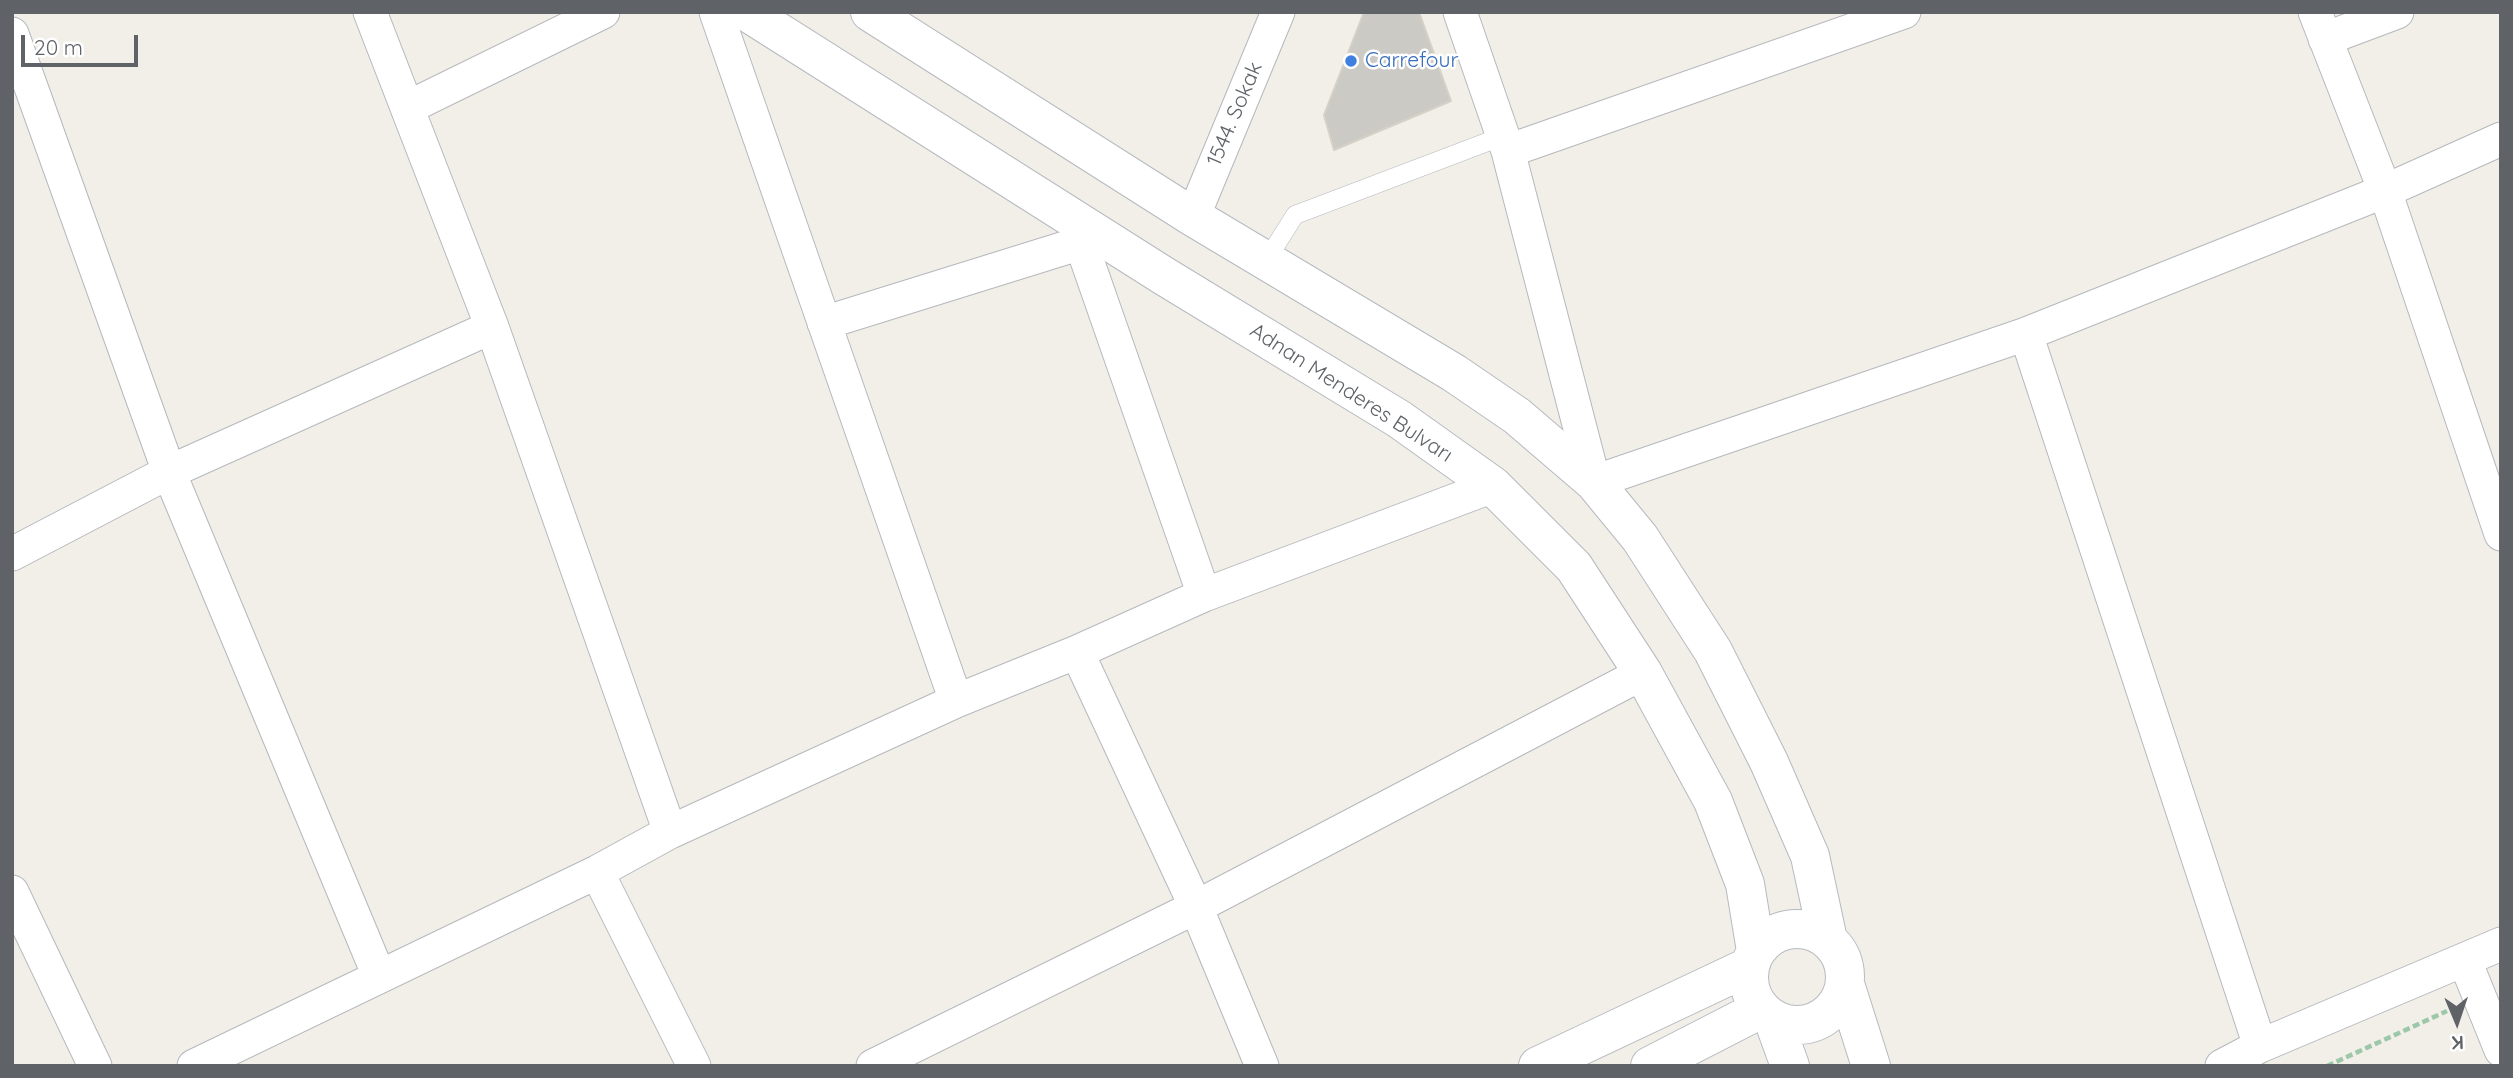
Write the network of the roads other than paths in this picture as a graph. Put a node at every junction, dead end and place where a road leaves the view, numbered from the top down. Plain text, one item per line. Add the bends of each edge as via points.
1 (370, 12) edge
2 (603, 12) edge
3 (716, 12) edge
4 (747, 12) edge
5 (870, 12) edge
6 (1278, 12) edge
7 (1460, 12) edge
8 (1905, 12) edge
9 (2397, 12) edge
10 (2320, 26) edge
11 (12, 34) edge
12 (407, 108) junction
13 (2501, 139) edge
14 (1506, 143) junction
15 (2385, 191) junction
16 (1192, 217) junction
17 (1078, 231) junction
18 (1266, 261) junction
19 (824, 323) junction
20 (492, 327) junction
21 (2026, 334) junction
22 (169, 472) junction
23 (1594, 482) junction
24 (1493, 486) junction
25 (2501, 534) edge
26 (12, 554) edge
27 (1204, 595) junction
28 (1077, 652) junction
29 (1643, 673) junction
30 (956, 701) junction
31 (670, 832) junction
32 (597, 872) junction
33 (12, 892) edge
34 (1196, 907) junction
35 (1828, 940) junction
36 (2501, 944) edge
37 (1753, 959) junction
38 (2465, 961) junction
39 (379, 976) junction
40 (1845, 984) junction
41 (1767, 1014) junction
42 (2260, 1046) junction
43 (2501, 1051) edge
44 (95, 1066) edge
45 (194, 1066) edge
46 (694, 1066) edge
47 (873, 1066) edge
48 (1262, 1066) edge
49 (1538, 1066) edge
50 (1650, 1066) edge
51 (1790, 1066) edge
52 (1871, 1066) edge
53 (2222, 1066) edge

1 - 12 street
2 - 12 street
3 - 19 street
4 - 17 main road, Adnan Menderes Bulvarı
5 - 16 main road
6 - 16 street, 1544. Sokak
7 - 14 street
8 - 14 street
9 - 10 street
10 - 15 street
11 - 22 street
12 - 20 street
13 - 15 street
14 - 18 lane via 1295,215
14 - 23 street
15 - 21 street
15 - 25 street
16 - 18 main road
17 - 19 street
17 - 24 main road, Adnan Menderes Bulvarı via 1399,419
17 - 27 street
18 - 23 main road via 1454,373 1517,416
19 - 30 street
20 - 22 street
20 - 31 street
21 - 23 street
21 - 42 street
22 - 26 street
22 - 39 street
23 - 35 main road via 1640,538 1713,651 1810,856
24 - 27 street
24 - 29 main road, Adnan Menderes Bulvarı via 1574,567
27 - 28 street
28 - 30 street
28 - 34 street
29 - 34 street
29 - 37 main road, Adnan Menderes Bulvarı via 1713,801 1745,884
30 - 31 street
31 - 32 street
32 - 39 street
32 - 46 street
33 - 44 street
34 - 47 street
34 - 48 street
35 - 37 main road via 1814,932 1782,931 1767,939
35 - 40 main road via 1842,960
36 - 38 street
37 - 41 main road via 1748,981 1752,997
37 - 49 main road
38 - 42 street
38 - 43 street
39 - 45 street
40 - 41 main road via 1831,1012 1818,1021 1788,1025
40 - 52 main road
41 - 50 main road
41 - 51 main road
42 - 53 street

